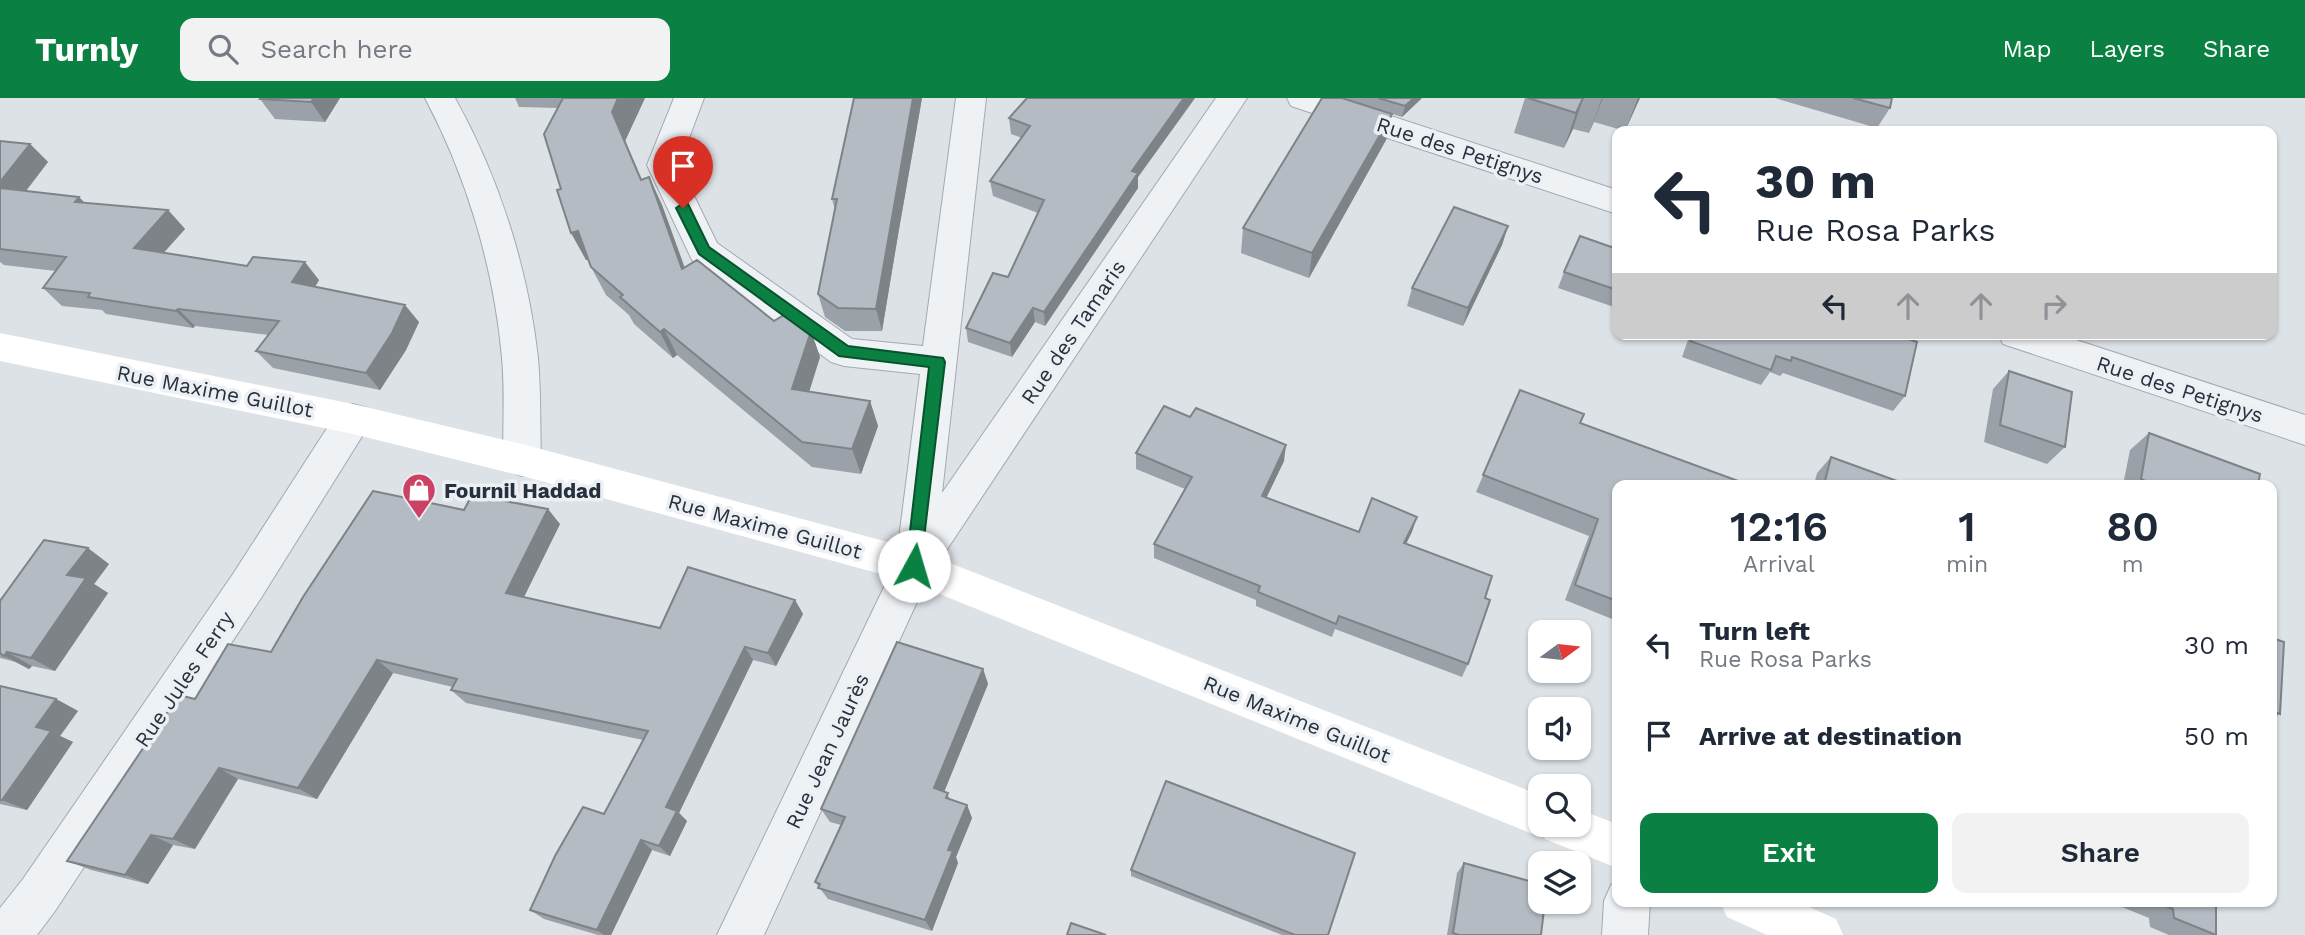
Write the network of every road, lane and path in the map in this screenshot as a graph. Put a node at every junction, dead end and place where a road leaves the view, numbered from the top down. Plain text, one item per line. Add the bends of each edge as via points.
1 (440, 98) edge
2 (690, 98) edge
3 (971, 98) edge
4 (1232, 98) edge
5 (1302, 98) edge
6 (1612, 200) edge
7 (2033, 340) edge
8 (0, 347) edge
9 (937, 362) junction
10 (354, 419) junction
11 (2305, 430) edge
12 (522, 460) junction
13 (914, 566) junction
14 (1528, 811) edge
15 (1591, 836) edge
16 (1612, 844) edge
17 (1627, 907) edge
18 (1757, 907) edge
19 (8, 935) edge
20 (740, 935) edge
21 (1625, 935) edge
22 (1820, 935) edge

1 - 12 street via 454,121 495,231 519,342
2 - 9 street via 663,165 704,251 844,352
3 - 9 street
4 - 13 street, Rue des Tamaris
5 - 6 street, Rue des Petignys
7 - 11 street, Rue des Petignys
8 - 10 street, Rue Maxime Guillot
9 - 13 street
10 - 12 street, Rue Maxime Guillot
10 - 19 street, Rue Jules Ferry via 247,586
12 - 13 street, Rue Maxime Guillot
13 - 14 street, Rue Maxime Guillot
13 - 20 street, Rue Jean Jaurès
15 - 16 street
17 - 21 street
18 - 22 street

